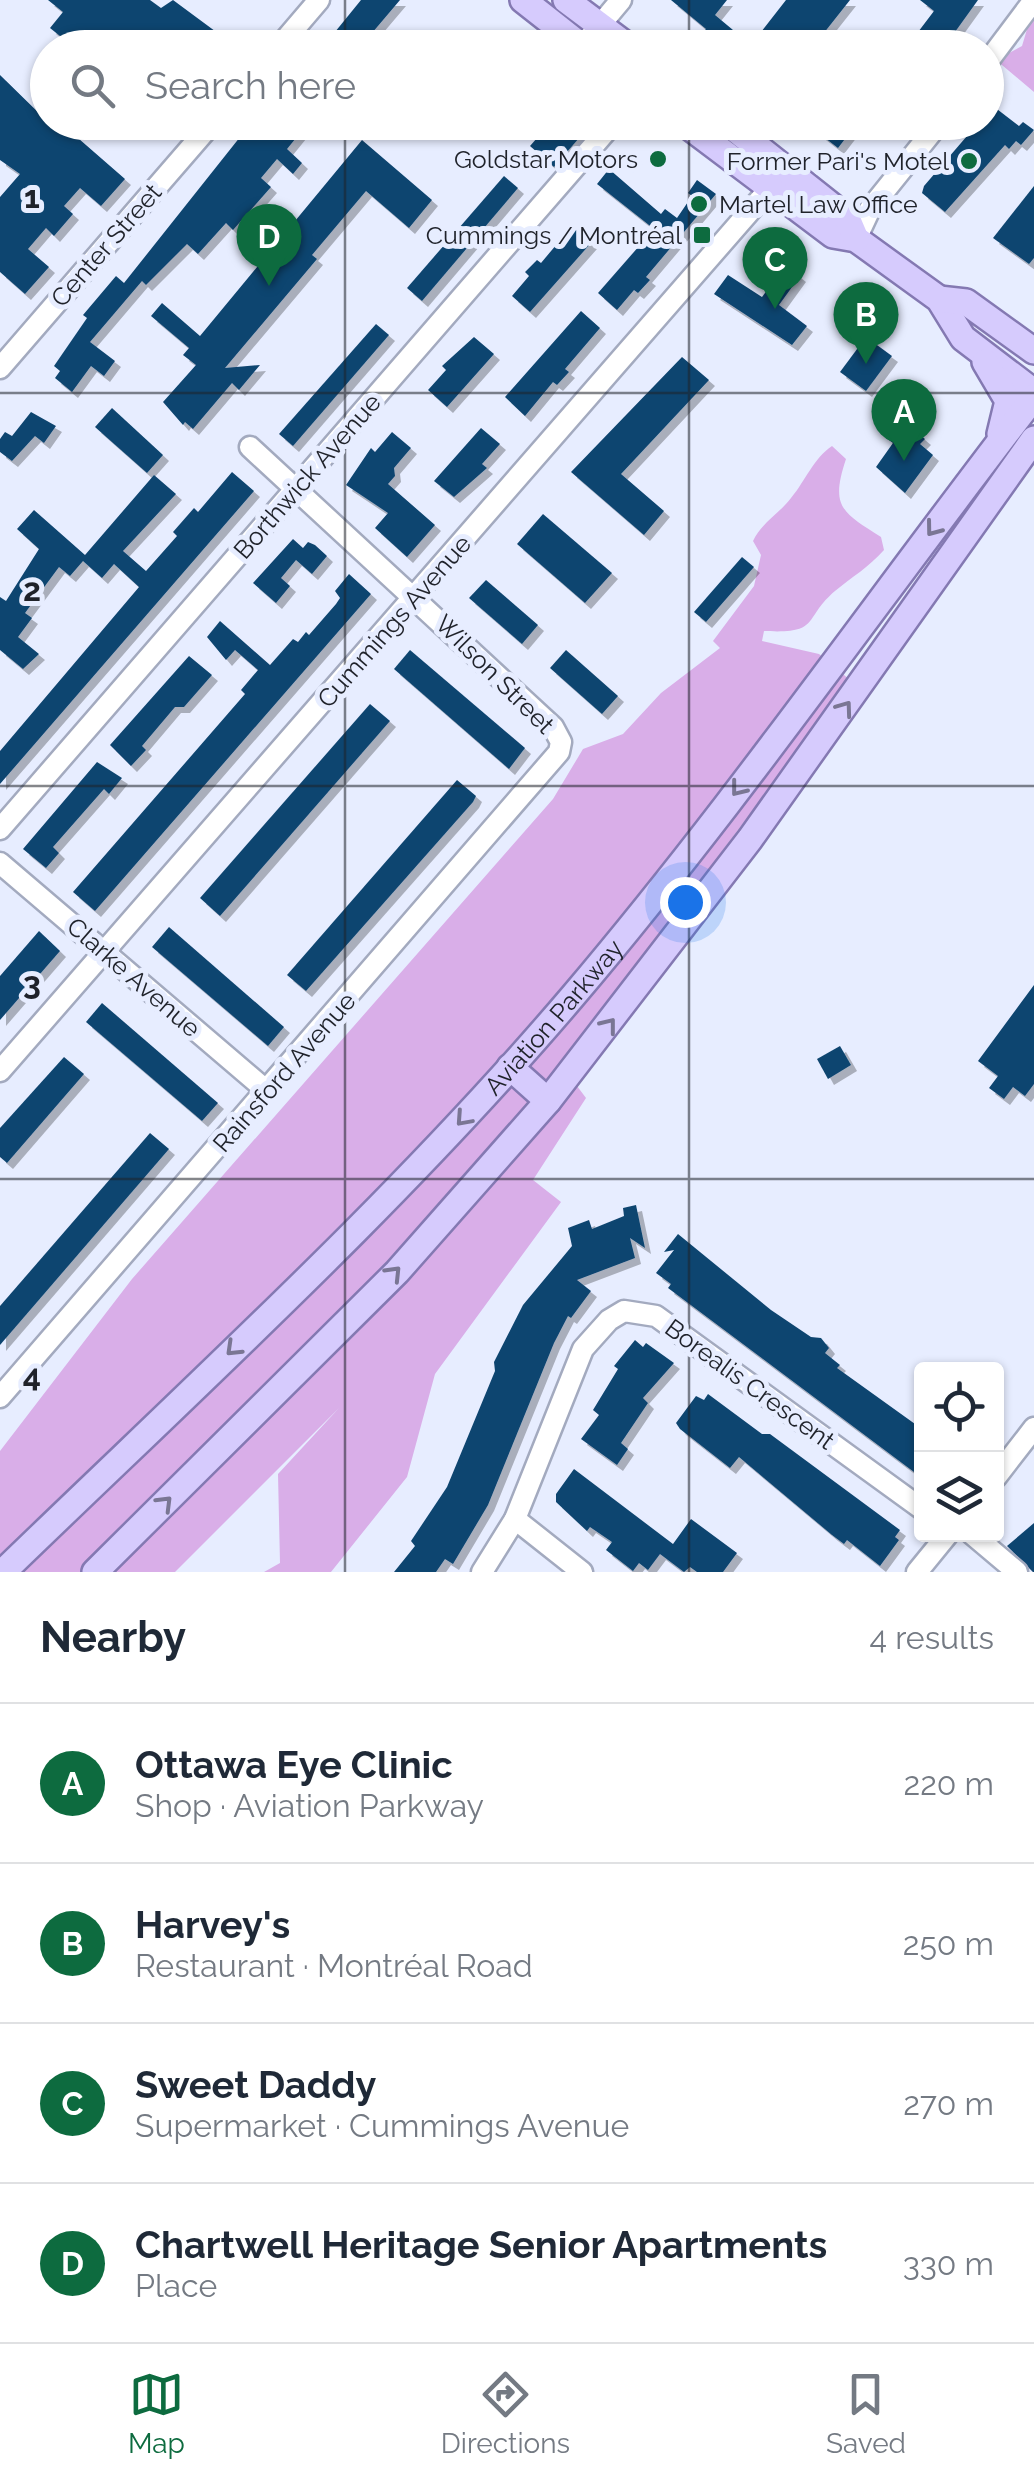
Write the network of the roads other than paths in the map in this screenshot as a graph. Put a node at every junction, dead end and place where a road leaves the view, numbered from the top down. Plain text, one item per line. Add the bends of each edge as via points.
1 (319, 0) edge
2 (523, 0) edge
3 (566, 0) edge
4 (621, 0) edge
5 (1034, 0) edge
6 (600, 25) junction
7 (293, 30) edge
8 (561, 30) edge
9 (596, 30) edge
10 (607, 30) edge
11 (1004, 40) edge
12 (197, 140) edge
13 (598, 140) edge
14 (714, 140) edge
15 (743, 140) edge
16 (926, 140) edge
17 (779, 178) junction
18 (856, 239) junction
19 (939, 300) junction
20 (1000, 326) junction
21 (1034, 330) edge
22 (977, 349) junction
23 (1034, 351) edge
24 (0, 368) edge
25 (1034, 395) edge
26 (1034, 439) edge
27 (250, 447) dead end
28 (992, 451) junction
29 (1034, 456) edge
30 (296, 488) junction
31 (996, 490) junction
32 (416, 596) junction
33 (561, 742) joint
34 (0, 829) edge
35 (0, 863) edge
36 (105, 950) junction
37 (510, 1068) junction
38 (0, 1071) edge
39 (267, 1092) junction
40 (548, 1101) junction
41 (0, 1397) edge
42 (1034, 1428) edge
43 (1004, 1466) edge
44 (914, 1503) edge
45 (514, 1519) junction
46 (942, 1542) edge
47 (981, 1542) edge
48 (3, 1572) edge
49 (96, 1572) edge
50 (482, 1572) edge
51 (582, 1572) edge
52 (918, 1572) edge
53 (1017, 1572) edge

1 - 7 street
2 - 8 main road
3 - 6 main road
4 - 6 street
5 - 11 street
6 - 9 street
6 - 10 main road
12 - 24 street, Center Street
13 - 30 street, Borthwick Avenue
14 - 17 main road
15 - 17 main road
16 - 18 street via 870,209
17 - 18 main road via 834,235
17 - 32 street, Cummings Avenue
18 - 19 main road
19 - 20 main road via 966,302
19 - 22 main road
20 - 21 main road
20 - 23 main road
22 - 25 main road
22 - 28 main road via 1008,401
25 - 28 main road, Aviation Parkway
26 - 31 main road, Aviation Parkway
27 - 30 street, Wilson Street
28 -> 37 main road, Aviation Parkway via 676,868
29 - 31 main road
30 - 32 street, Wilson Street
30 - 34 street, Borthwick Avenue
40 -> 31 main road, Aviation Parkway via 774,807
32 - 33 street, Wilson Street
32 - 36 street, Cummings Avenue
33 - 39 street, Rainsford Avenue via 548,768
35 - 36 street, Clarke Avenue
36 - 38 street, Cummings Avenue
36 - 39 street, Clarke Avenue
37 - 40 main road
37 -> 48 main road, Aviation Parkway via 351,1234
39 - 41 street, Rainsford Avenue
49 -> 40 main road, Aviation Parkway via 397,1272
42 - 43 street
44 - 45 street, Borealis Crescent via 656,1316 638,1310 609,1320 583,1349
45 - 50 street, Borealis Crescent
45 - 51 street
46 - 52 street
47 - 53 street

